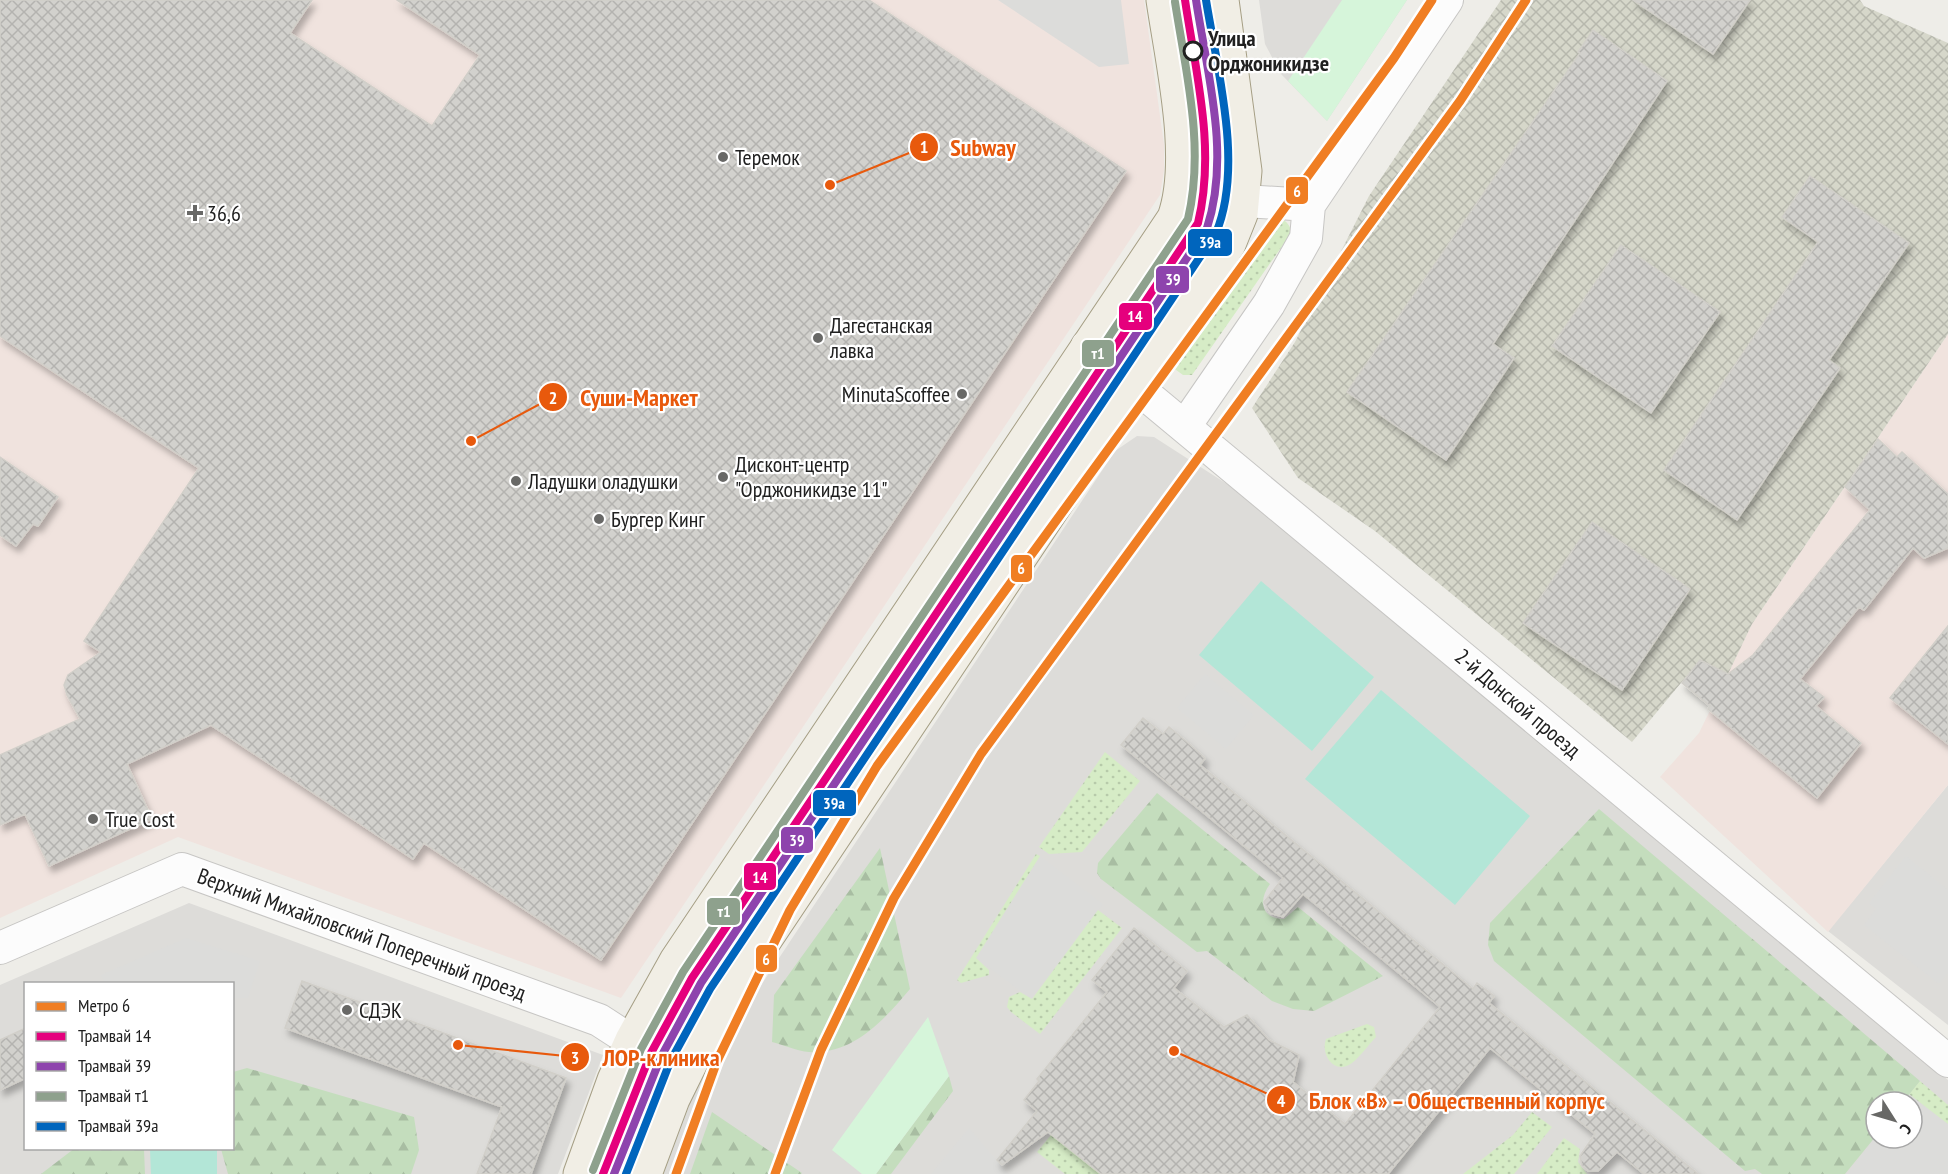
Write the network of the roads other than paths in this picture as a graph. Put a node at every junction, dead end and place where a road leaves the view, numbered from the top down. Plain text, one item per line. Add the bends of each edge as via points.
1 (1163, 0) edge
2 (1222, 0) edge
3 (1447, 0) edge
4 (1180, 197) junction
5 (1244, 200) junction
6 (1309, 205) junction
7 (1087, 346) junction
8 (1136, 385) junction
9 (1185, 426) junction
10 (0, 948) edge
11 (632, 1040) junction
12 (1948, 1061) edge
13 (684, 1076) junction
14 (580, 1174) edge
15 (645, 1174) edge

1 - 4 main road via 1182,140
2 - 5 main road via 1245,171
3 - 6 street
4 - 5 street
4 - 7 main road via 1174,218
5 - 6 street
5 - 8 main road via 1229,244
6 - 9 street via 1306,238 1301,247 1269,304
7 - 8 street, 2-й Донской проезд
7 - 11 main road via 682,952
8 - 9 street, 2-й Донской проезд
8 - 13 main road via 713,1018
9 - 12 street, 2-й Донской проезд
10 - 11 street, Верхний Михайловский Поперечный проезд via 182,869 599,1020
11 - 13 street, Верхний Михайловский Поперечный проезд
11 - 14 main road
13 - 15 main road

